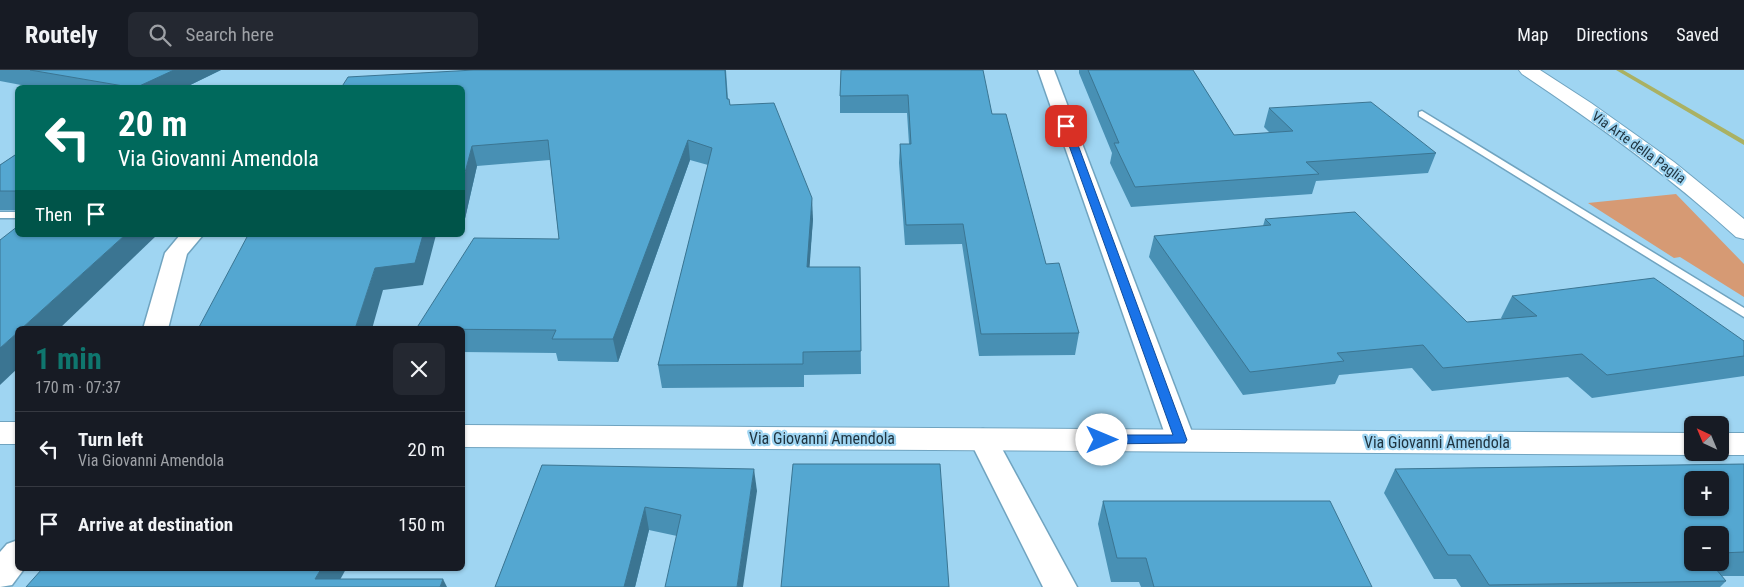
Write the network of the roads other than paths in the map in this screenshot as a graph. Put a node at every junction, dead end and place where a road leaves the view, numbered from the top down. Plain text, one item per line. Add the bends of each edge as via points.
1 (1046, 70) edge
2 (1528, 70) edge
3 (1422, 114) dead end
4 (0, 215) edge
5 (15, 215) edge
6 (1744, 232) edge
7 (190, 237) edge
8 (1744, 313) edge
9 (156, 326) edge
10 (0, 432) edge
11 (15, 433) edge
12 (465, 436) edge
13 (983, 439) junction
14 (1181, 440) junction
15 (1684, 444) edge
16 (1729, 444) edge
17 (1744, 444) edge
18 (15, 557) edge
19 (0, 575) edge
20 (1060, 587) edge

1 - 14 street
2 - 6 street, Via Arte della Paglia via 1670,168
3 - 8 lane
4 - 5 lane
7 - 9 street via 176,253
10 - 11 street
12 - 13 street, Via Giovanni Amendola
13 - 14 street, Via Giovanni Amendola
13 - 20 street
14 - 15 street, Via Giovanni Amendola
16 - 17 street
18 - 19 street

